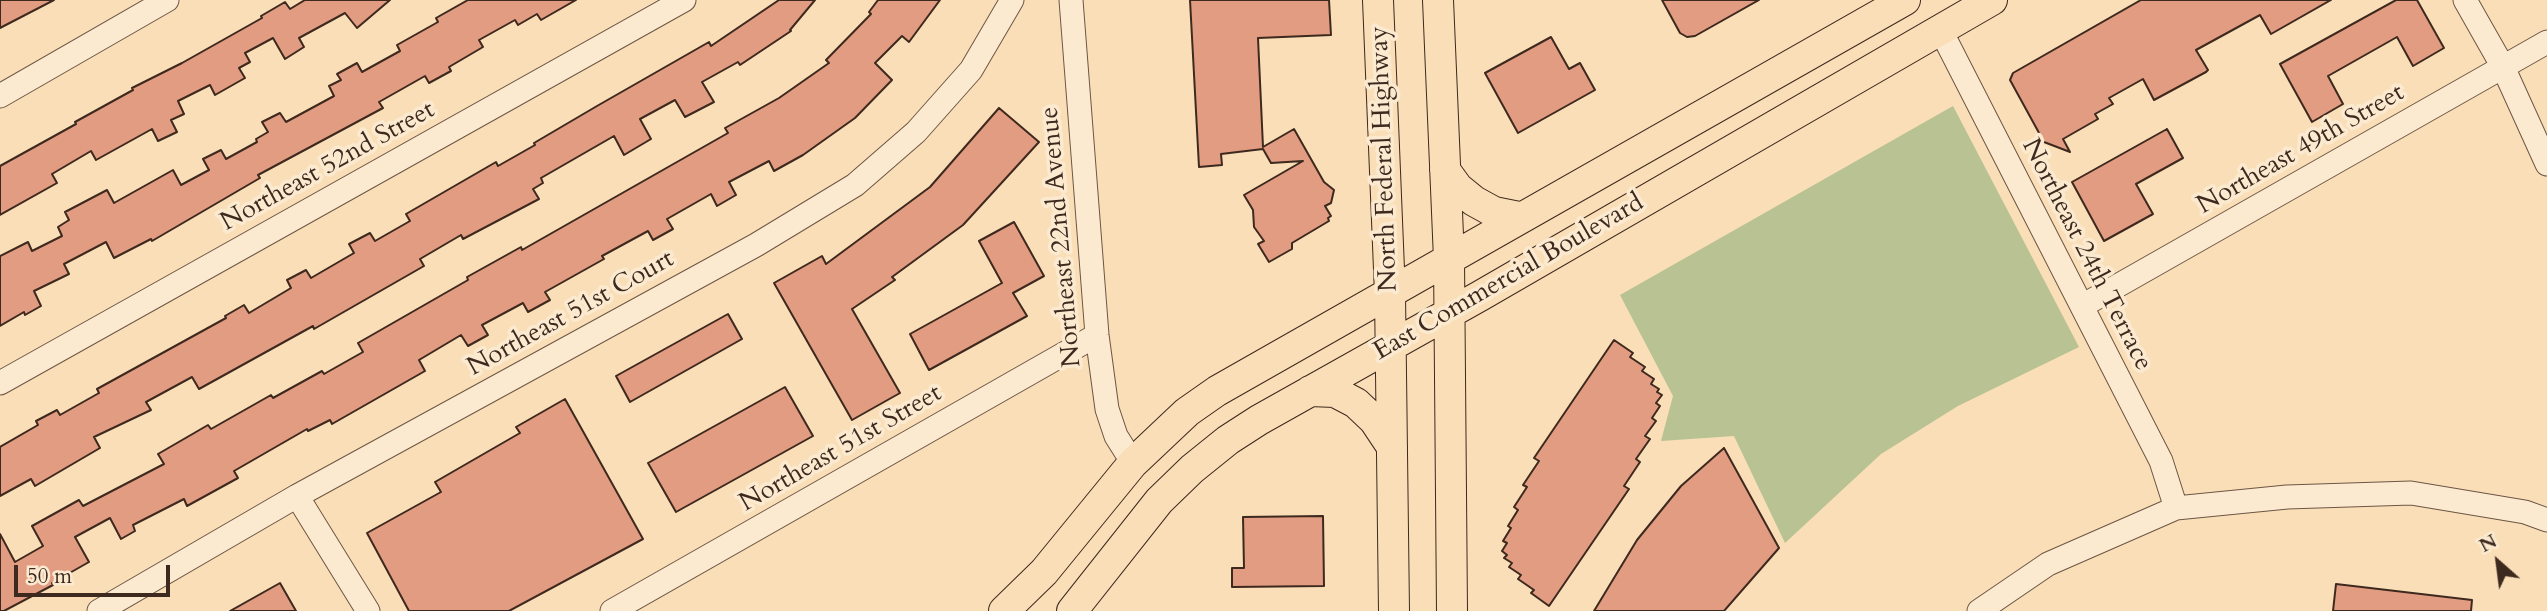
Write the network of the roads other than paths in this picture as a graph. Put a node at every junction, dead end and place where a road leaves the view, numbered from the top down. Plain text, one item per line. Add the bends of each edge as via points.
1 (167, 0) edge
2 (684, 0) edge
3 (1012, 0) edge
4 (1071, 0) edge
5 (1378, 0) edge
6 (1438, 0) edge
7 (1905, 0) edge
8 (1992, 0) edge
9 (2465, 0) edge
10 (1942, 14) edge
11 (2547, 42) edge
12 (2503, 67) junction
13 (0, 96) edge
14 (2547, 164) edge
15 (1445, 170) junction
16 (1519, 217) junction
17 (1449, 259) junction
18 (1390, 294) junction
19 (2082, 306) junction
20 (1449, 313) junction
21 (1097, 335) junction
22 (1391, 346) junction
23 (0, 383) edge
24 (1310, 391) junction
25 (1392, 447) junction
26 (1133, 463) junction
27 (297, 496) junction
28 (2176, 509) junction
29 (2547, 520) edge
30 (99, 611) edge
31 (368, 611) edge
32 (612, 611) edge
33 (1004, 611) edge
34 (1072, 611) edge
35 (1394, 611) edge
36 (1452, 611) edge
37 (1979, 611) edge

1 - 13 street
2 - 23 street, Northeast 52nd Street
3 - 27 street, Northeast 51st Court via 971,70 916,132 855,185 756,245
4 - 21 street, Northeast 22nd Avenue
5 - 18 main road, North Federal Highway
6 - 15 main road
7 - 16 main road, East Commercial Boulevard
8 - 10 main road, East Commercial Boulevard
9 - 12 street
10 - 19 street, Northeast 24th Terrace
10 - 20 main road, East Commercial Boulevard
11 - 12 street, Northeast 49th Street
12 - 14 street
12 - 19 street, Northeast 49th Street
15 - 16 main road via 1474,201 1494,212
15 - 17 main road
16 - 17 main road, East Commercial Boulevard
17 - 18 main road, East Commercial Boulevard
17 - 20 main road
18 - 22 main road, North Federal Highway
18 - 26 main road, East Commercial Boulevard via 1217,391 1187,412
19 - 28 street, Northeast 24th Terrace via 2161,461
20 - 22 main road, East Commercial Boulevard
20 - 36 main road
21 - 26 street, Northeast 22nd Avenue via 1107,409 1116,436
21 - 32 street, Northeast 51st Street
22 - 24 main road, East Commercial Boulevard
22 - 25 main road, North Federal Highway
24 - 25 main road via 1335,392 1356,403
24 - 34 main road, East Commercial Boulevard via 1259,419 1192,468 1159,501
25 - 35 main road, North Federal Highway
26 - 33 main road, East Commercial Boulevard via 1044,572
27 - 30 street, Northeast 51st Court
27 - 31 street
28 - 29 street via 2287,497 2411,494 2525,512
28 - 37 street via 2048,564

